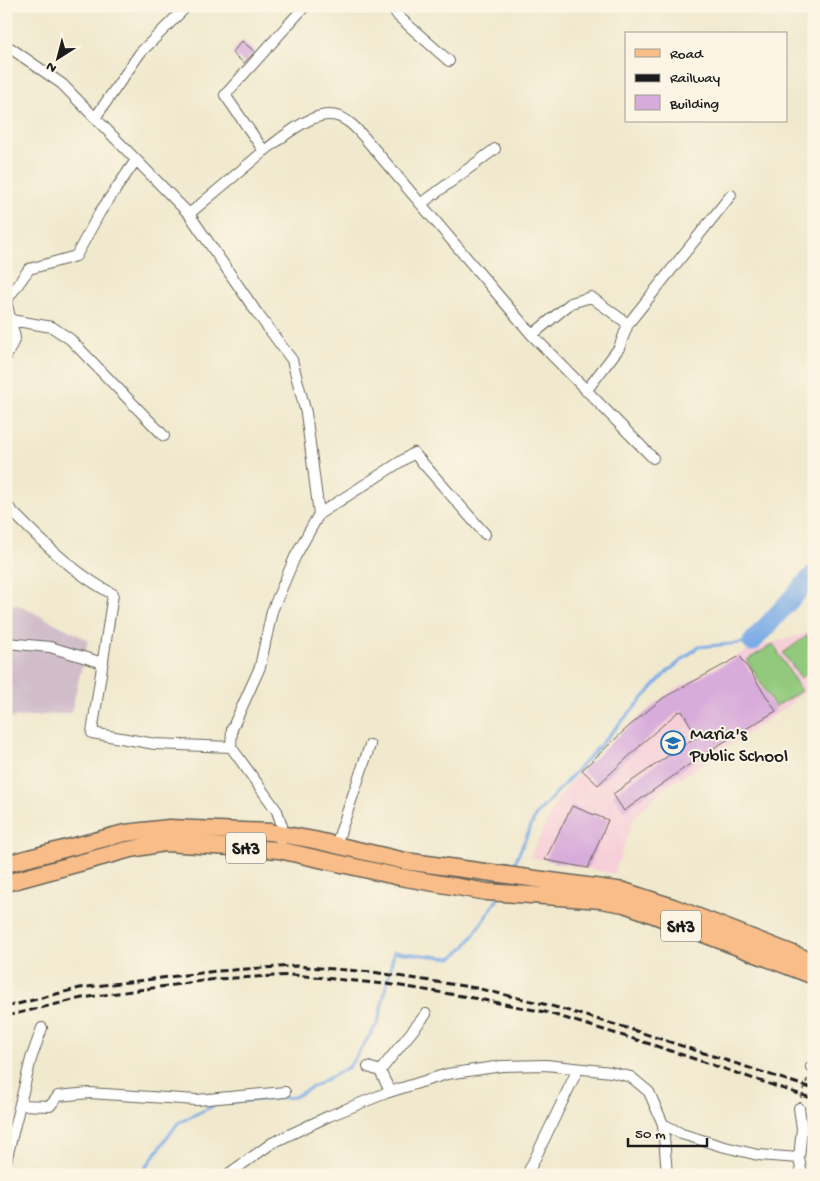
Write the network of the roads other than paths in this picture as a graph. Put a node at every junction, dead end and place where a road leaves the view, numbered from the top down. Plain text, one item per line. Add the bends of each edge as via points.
1 (187, 6) edge
2 (305, 6) edge
3 (391, 6) edge
4 (6, 45) edge
5 (449, 61) dead end
6 (95, 118) junction
7 (495, 149) dead end
8 (264, 151) junction
9 (136, 160) junction
10 (731, 195) dead end
11 (421, 204) junction
12 (189, 214) junction
13 (11, 320) junction
14 (628, 324) junction
15 (532, 335) junction
16 (6, 357) edge
17 (586, 391) junction
18 (164, 436) dead end
19 (653, 458) dead end
20 (6, 505) edge
21 (319, 514) junction
22 (485, 534) dead end
23 (6, 643) edge
24 (103, 664) junction
25 (370, 745) dead end
26 (231, 747) junction
27 (281, 842) junction
28 (336, 845) junction
29 (6, 864) edge
30 (6, 883) edge
31 (814, 962) edge
32 (814, 976) edge
33 (426, 1014) dead end
34 (42, 1028) dead end
35 (368, 1067) dead end
36 (578, 1069) junction
37 (380, 1072) junction
38 (390, 1091) junction
39 (285, 1092) dead end
40 (20, 1105) junction
41 (799, 1108) road end
42 (663, 1124) junction
43 (799, 1158) junction
44 (6, 1161) edge
45 (242, 1170) edge
46 (227, 1175) edge
47 (527, 1175) edge
48 (667, 1175) edge
49 (802, 1175) edge

1 - 6 street via 140,53
2 - 8 street via 225,95
3 - 5 street
4 - 6 street via 62,84
6 - 9 street
7 - 11 street
8 - 11 street via 314,117 336,115 347,120 364,137
8 - 12 street
9 - 12 street
9 - 13 street via 100,212 76,256 28,269 6,301
10 - 14 street
11 - 15 street
12 - 21 street via 292,360 306,413
13 - 16 street via 15,338
13 - 18 street via 52,328 70,339
14 - 15 street via 591,297 571,303
14 - 17 street via 619,348
15 - 17 street
17 - 19 street
20 - 24 street via 42,542 113,594
21 - 22 street via 414,452
21 - 26 street via 295,557 272,611 260,668 232,729
23 - 24 street via 50,647
24 - 26 street via 92,734 155,744
25 - 28 street
26 - 27 street via 277,811 282,826
27 - 28 main road, SH3
27 - 29 main road, SH3 via 270,832 169,828 124,832
27 - 30 main road, SH3 via 165,843
27 - 32 main road, SH3 via 400,877 487,892 624,904
28 - 31 main road, SH3 via 405,861 624,891
33 - 37 street
34 - 40 street
35 - 37 street
36 - 38 street via 546,1065 502,1066 447,1074
36 - 42 street via 631,1077 649,1092
36 - 47 street
37 - 38 street
38 - 45 street via 272,1143
39 - 40 street via 197,1100 89,1093 58,1096 50,1106
40 - 44 street
41 - 43 street via 802,1128
42 - 43 street via 682,1134 721,1146 758,1155
42 - 48 street
43 - 49 street
45 - 46 street

